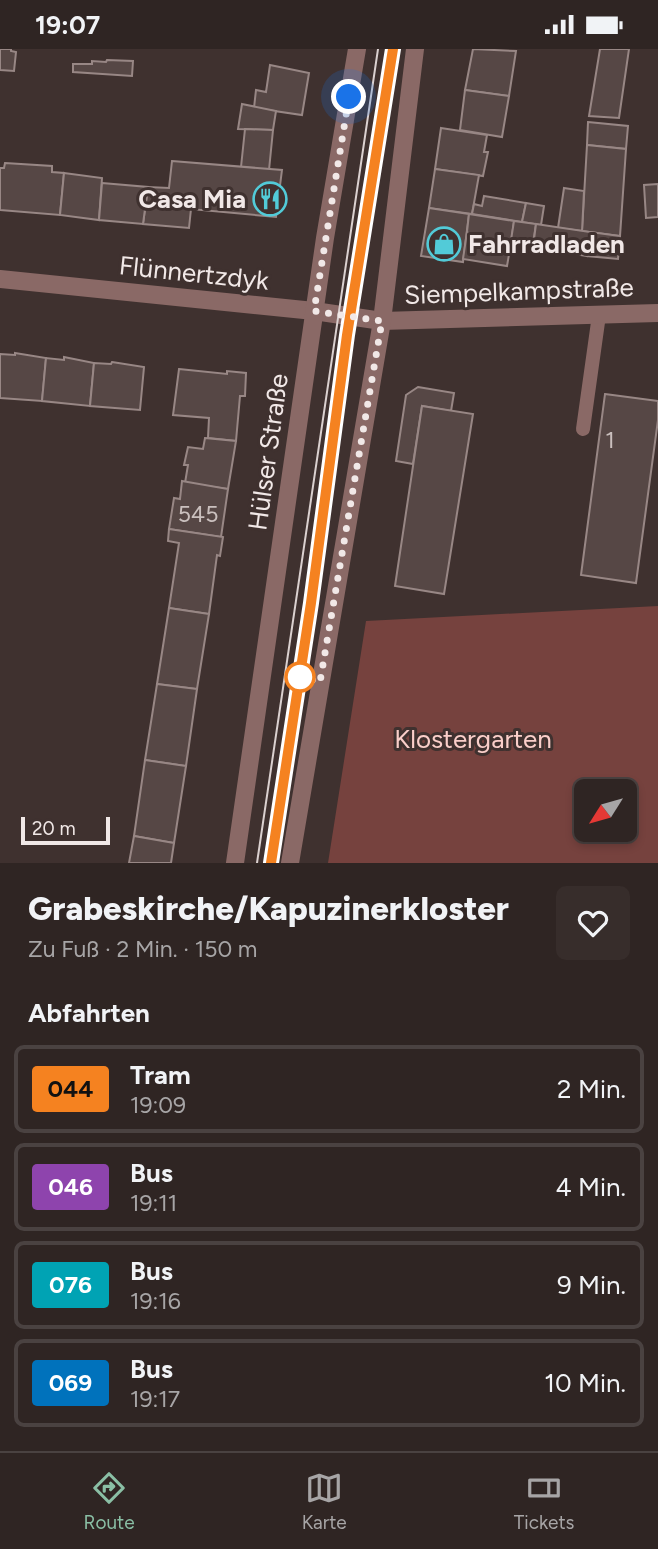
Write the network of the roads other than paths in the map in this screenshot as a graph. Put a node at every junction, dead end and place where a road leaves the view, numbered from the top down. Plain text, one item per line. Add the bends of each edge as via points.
1 (357, 49) edge
2 (415, 49) edge
3 (0, 279) edge
4 (314, 311) junction
5 (658, 313) edge
6 (599, 315) junction
7 (382, 321) junction
8 (583, 429) dead end
9 (235, 863) edge
10 (290, 863) edge

1 - 4 street, Hülser Straße
2 - 7 street
3 - 4 street, Flünnertzdyk
4 - 7 street, Flünnertzdyk
4 - 9 street, Hülser Straße
5 - 6 street, Siempelkampstraße
6 - 7 street, Siempelkampstraße
6 - 8 lane
7 - 10 street

